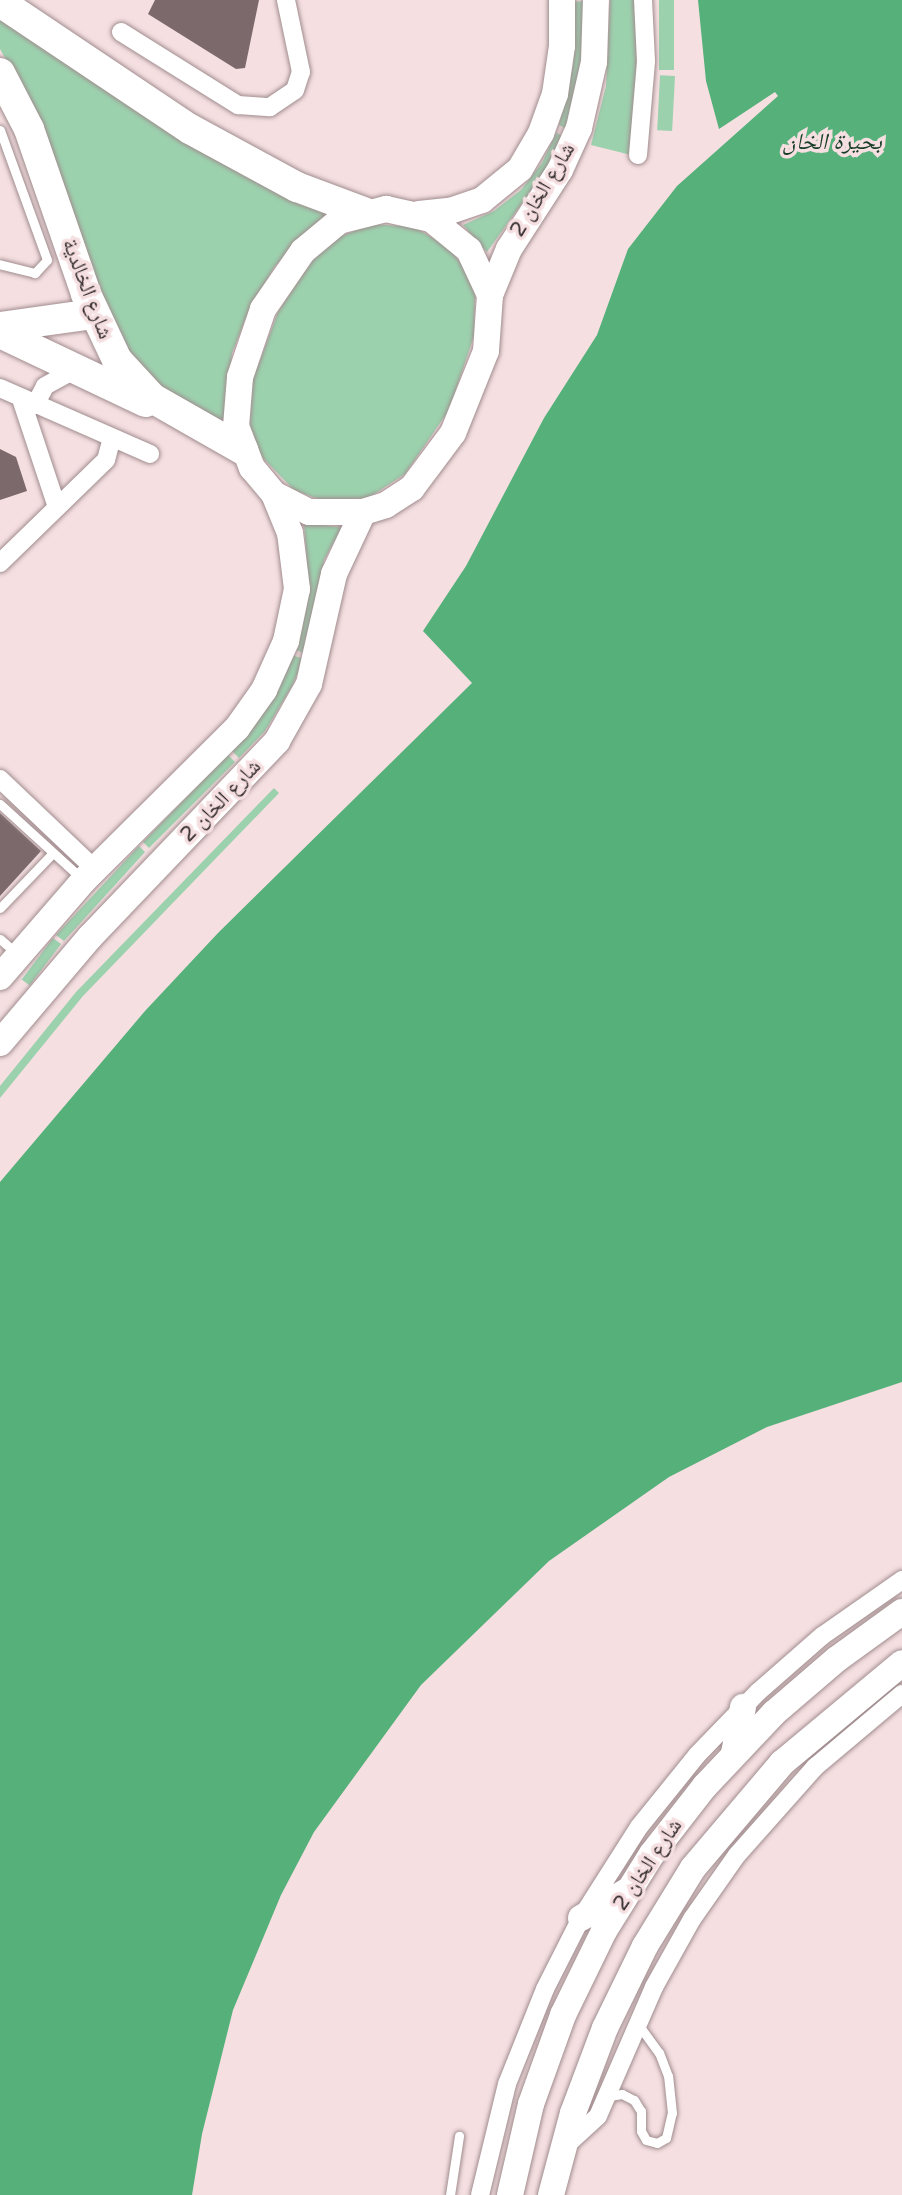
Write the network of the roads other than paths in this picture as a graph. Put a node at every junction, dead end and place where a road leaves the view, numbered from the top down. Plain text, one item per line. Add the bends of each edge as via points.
1 (286, 0) edge
2 (562, 0) edge
3 (596, 0) edge
4 (643, 0) edge
5 (3, 2) edge
6 (121, 32) dead end
7 (0, 73) edge
8 (0, 130) edge
9 (638, 155) dead end
10 (364, 212) junction
11 (419, 214) junction
12 (0, 264) edge
13 (489, 295) junction
14 (94, 314) junction
15 (0, 327) edge
16 (0, 332) edge
17 (39, 351) junction
18 (76, 369) junction
19 (46, 386) junction
20 (0, 388) edge
21 (28, 402) junction
22 (180, 414) junction
23 (112, 438) junction
24 (243, 450) junction
25 (150, 454) dead end
26 (274, 494) junction
27 (57, 507) junction
28 (363, 512) junction
29 (0, 563) edge
30 (0, 779) edge
31 (0, 804) edge
32 (52, 853) junction
33 (89, 875) junction
34 (0, 908) edge
35 (9, 947) edge
36 (0, 977) edge
37 (0, 1043) edge
38 (902, 1580) edge
39 (902, 1612) edge
40 (902, 1663) edge
41 (902, 1694) edge
42 (743, 1707) junction
43 (734, 1754) junction
44 (628, 1890) junction
45 (581, 1918) junction
46 (637, 2023) junction
47 (608, 2096) junction
48 (458, 2136) dead end
49 (563, 2148) junction
50 (450, 2195) edge
51 (480, 2195) edge
52 (510, 2195) edge
53 (551, 2195) edge

1 - 6 street via 302,72 295,90 270,107 238,104
2 - 11 main road, شارع الخان 2 via 555,94 541,133 520,169 482,200 450,211
3 - 13 main road, شارع الخان 2 via 594,62 579,128 560,170 509,249
4 - 9 street via 646,61
5 - 10 main road via 190,128 297,187
7 - 14 main road, شارع الخالدية via 29,129
8 - 12 lane via 47,260 35,273
10 - 11 main road via 386,209
10 - 24 main road via 339,221 318,236 290,267 263,309 237,397 236,426
11 - 13 main road via 461,241 477,260
13 - 28 main road via 486,351 453,433 412,488 386,505
14 - 15 main road
14 - 22 main road, شارع الخالدية via 133,381
16 - 17 main road
17 - 18 main road
17 - 19 street
18 - 19 street
18 - 22 main road
19 - 21 street
20 - 21 street
21 - 23 street
21 - 27 street
22 - 24 main road, شارع الخالدية
23 - 25 street
23 - 27 street via 106,460
24 - 26 main road, شارع الخان 2
26 - 28 main road via 316,514
26 - 33 main road, شارع الخان 2 via 290,533 297,580 291,625 273,674 237,728
27 - 29 street
28 - 37 main road, شارع الخان 2 via 334,574 309,684 277,741 90,937
30 - 33 street
31 - 32 lane
32 - 33 lane
32 - 34 lane
33 - 35 main road, شارع الخان 2
35 - 36 main road, شارع الخان 2
38 - 42 street via 822,1636
39 - 43 main road, شارع الخان 2 via 800,1690
40 - 49 main road, شارع الخان 2 via 782,1763 693,1868 624,1987
41 - 46 street via 815,1767 745,1845 692,1919
42 - 43 main road
42 - 45 street via 653,1809
43 - 44 main road, شارع الخان 2 via 678,1819
44 - 45 main road
44 - 52 main road, شارع الخان 2 via 583,1972 550,2048
45 - 51 street via 520,2048 494,2128
46 - 47 street
46 - 47 lane via 659,2053 668,2076 672,2113 666,2138 657,2143 646,2140 641,2111 634,2100 622,2094
47 - 49 street via 591,2125
48 - 50 lane
49 - 53 main road, شارع الخان 2

